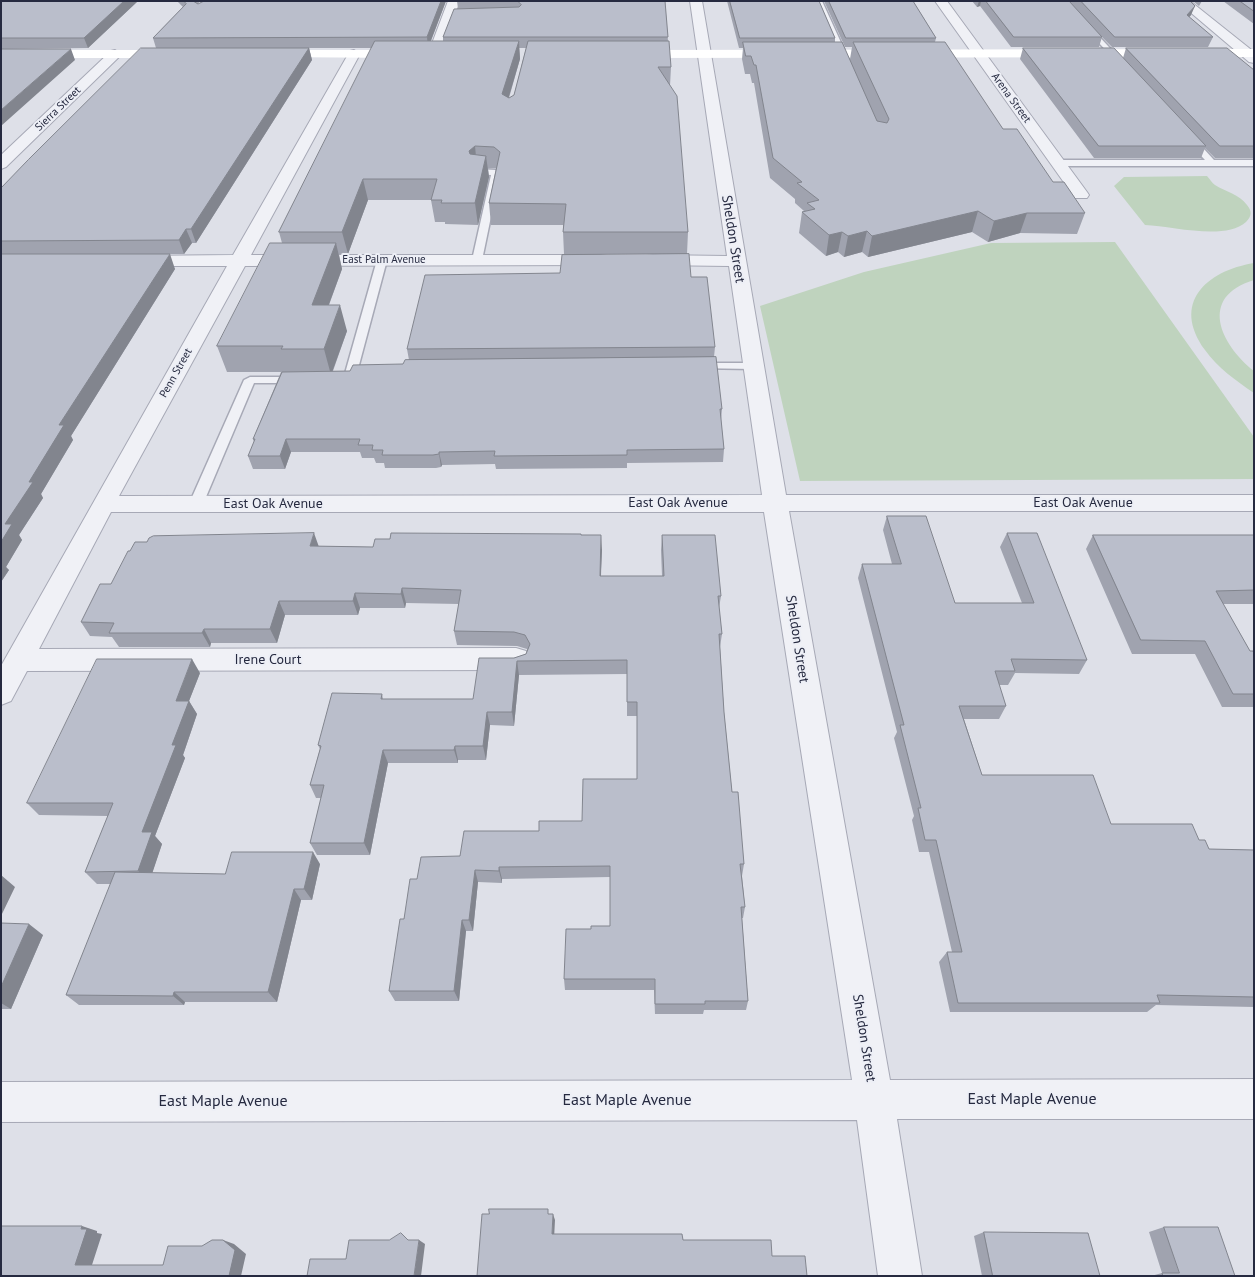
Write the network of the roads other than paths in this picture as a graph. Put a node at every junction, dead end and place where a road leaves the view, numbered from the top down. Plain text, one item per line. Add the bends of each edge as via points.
1 (454, 1) edge
2 (696, 1) edge
3 (820, 1) edge
4 (941, 1) edge
5 (1062, 1) edge
6 (1183, 1) edge
7 (978, 53) junction
8 (1112, 53) junction
9 (1, 54) edge
10 (115, 54) junction
11 (184, 54) edge
12 (264, 54) edge
13 (354, 54) junction
14 (434, 54) junction
15 (452, 54) edge
16 (625, 54) edge
17 (704, 54) junction
18 (842, 54) junction
19 (1252, 55) edge
20 (1126, 68) edge
21 (849, 71) edge
22 (1186, 134) edge
23 (1058, 163) junction
24 (1212, 163) junction
25 (1254, 163) edge
26 (1, 164) edge
27 (477, 172) edge
28 (1081, 195) dead end
29 (238, 260) junction
30 (382, 260) junction
31 (477, 260) junction
32 (736, 260) junction
33 (120, 261) edge
34 (684, 366) edge
35 (753, 366) junction
36 (309, 380) edge
37 (329, 380) edge
38 (775, 503) junction
39 (1254, 503) edge
40 (103, 504) junction
41 (196, 504) junction
42 (516, 659) edge
43 (20, 660) junction
44 (1, 693) edge
45 (874, 1099) junction
46 (1254, 1099) edge
47 (1, 1102) edge
48 (900, 1276) edge

1 - 14 street via 453,15 434,48
2 - 17 street, Sheldon Street
3 - 18 lane
4 - 7 street, Arena Street
5 - 8 lane
6 - 19 street
7 - 8 street
7 - 18 street
7 - 23 street, Arena Street
8 - 19 street
8 - 20 lane
9 - 10 street
10 - 11 street
10 - 26 street, Sierra Street
12 - 13 street
13 - 14 street
13 - 29 street, Penn Street
14 - 15 street
16 - 17 street
17 - 18 street
17 - 32 street, Sheldon Street
18 - 21 lane
22 - 24 lane
23 - 24 lane
23 - 28 street, Arena Street
24 - 25 lane
27 - 31 lane via 496,173
29 - 30 street, East Palm Avenue
29 - 33 street, East Palm Avenue
29 - 40 street, Penn Street
30 - 31 street, East Palm Avenue
30 - 37 lane via 349,380
31 - 32 street, East Palm Avenue
32 - 35 street, Sheldon Street
34 - 35 lane
35 - 38 street, Sheldon Street
36 - 41 lane via 250,380
38 - 39 street, East Oak Avenue
38 - 41 street, East Oak Avenue
38 - 45 street, Sheldon Street
40 - 41 street, East Oak Avenue
40 - 43 street, Penn Street
42 - 43 street, Irene Court
43 - 44 street, Penn Street
45 - 46 street, East Maple Avenue
45 - 47 street, East Maple Avenue
45 - 48 street, Sheldon Street

